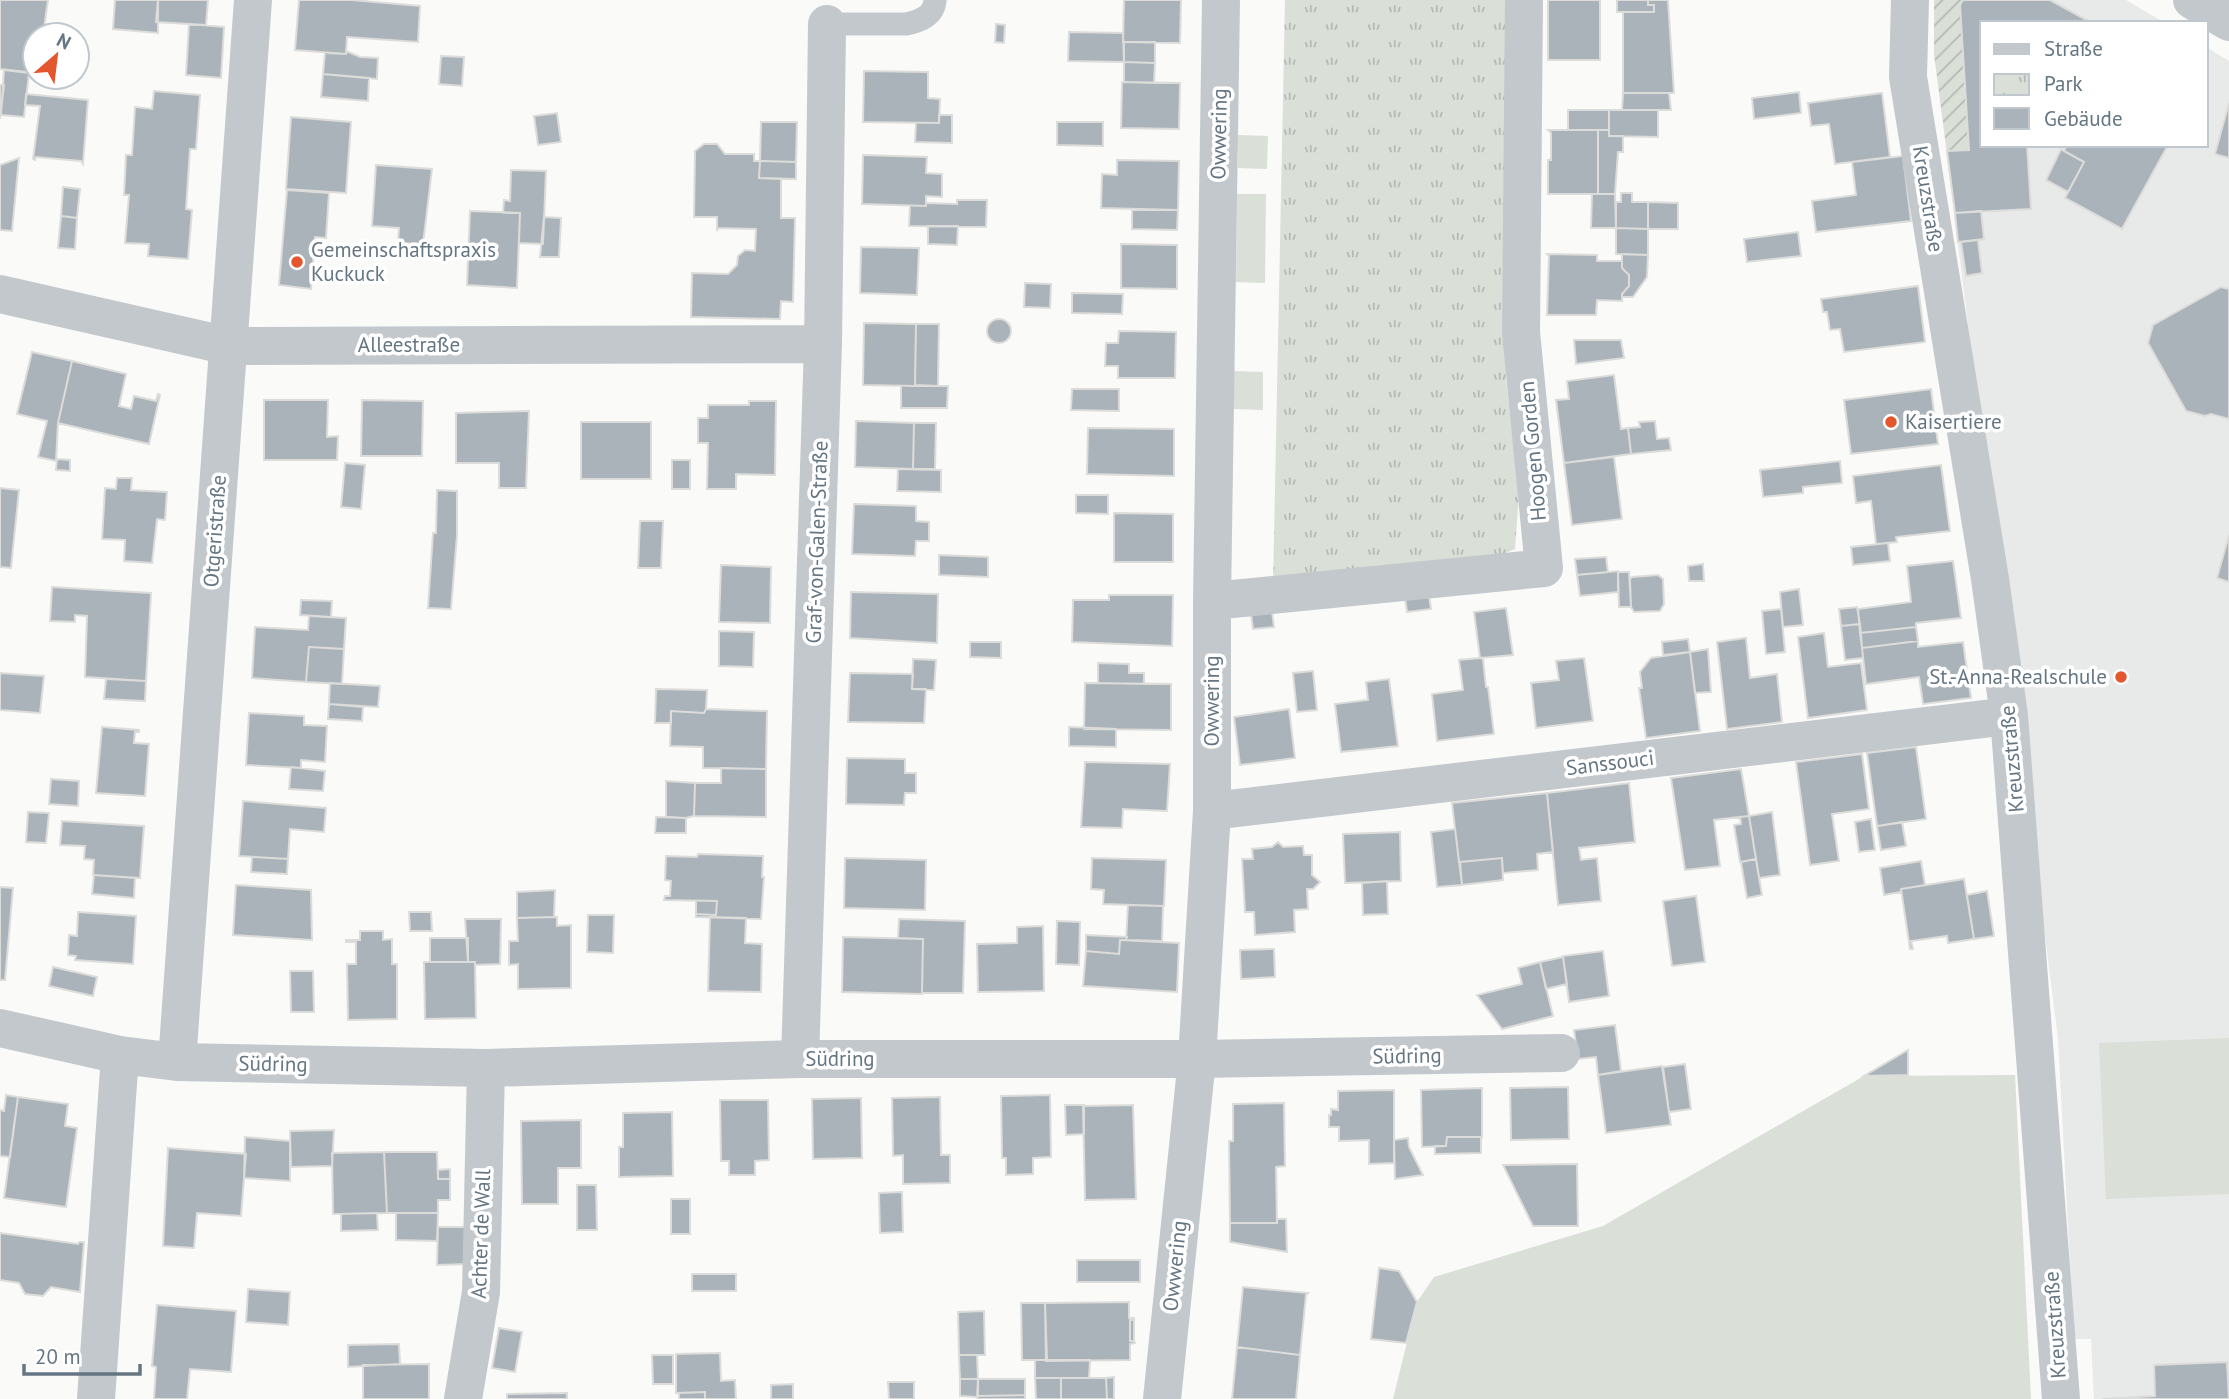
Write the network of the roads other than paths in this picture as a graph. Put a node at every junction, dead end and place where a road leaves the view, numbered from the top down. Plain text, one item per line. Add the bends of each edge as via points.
1 (253, 0) edge
2 (935, 0) edge
3 (1221, 0) edge
4 (1524, 0) edge
5 (1910, 0) edge
6 (2192, 0) edge
7 (2229, 22) edge
8 (827, 24) joint
9 (0, 294) edge
10 (823, 344) junction
11 (229, 346) junction
12 (1212, 601) junction
13 (2009, 716) junction
14 (1212, 811) junction
15 (0, 1028) edge
16 (1560, 1053) dead end
17 (120, 1055) junction
18 (800, 1059) junction
19 (1197, 1059) junction
20 (177, 1062) junction
21 (486, 1068) junction
22 (96, 1399) edge
23 (463, 1399) edge
24 (1162, 1399) edge
25 (2061, 1399) edge

1 - 11 street, Otgeristraße
2 - 8 lane via 930,14 906,24
3 - 12 street, Owwering
4 - 12 street, Hoogen Gorden via 1521,331 1544,568
5 - 13 street, Kreuzstraße via 1908,78
6 - 7 street
8 - 10 street, Graf-von-Galen-Straße
9 - 11 street, Alleestraße
10 - 11 street, Alleestraße
10 - 18 street, Graf-von-Galen-Straße
11 - 20 street, Otgeristraße
12 - 14 street, Owwering
13 - 14 street, Sanssouci
13 - 25 street, Kreuzstraße
14 - 19 street, Owwering
15 - 17 street, Südring
16 - 19 street, Südring
17 - 20 street, Südring
17 - 22 street
18 - 19 street, Südring
18 - 21 street, Südring
19 - 24 street, Owwering
20 - 21 street, Südring
21 - 23 street, Achter de Wall via 481,1292

